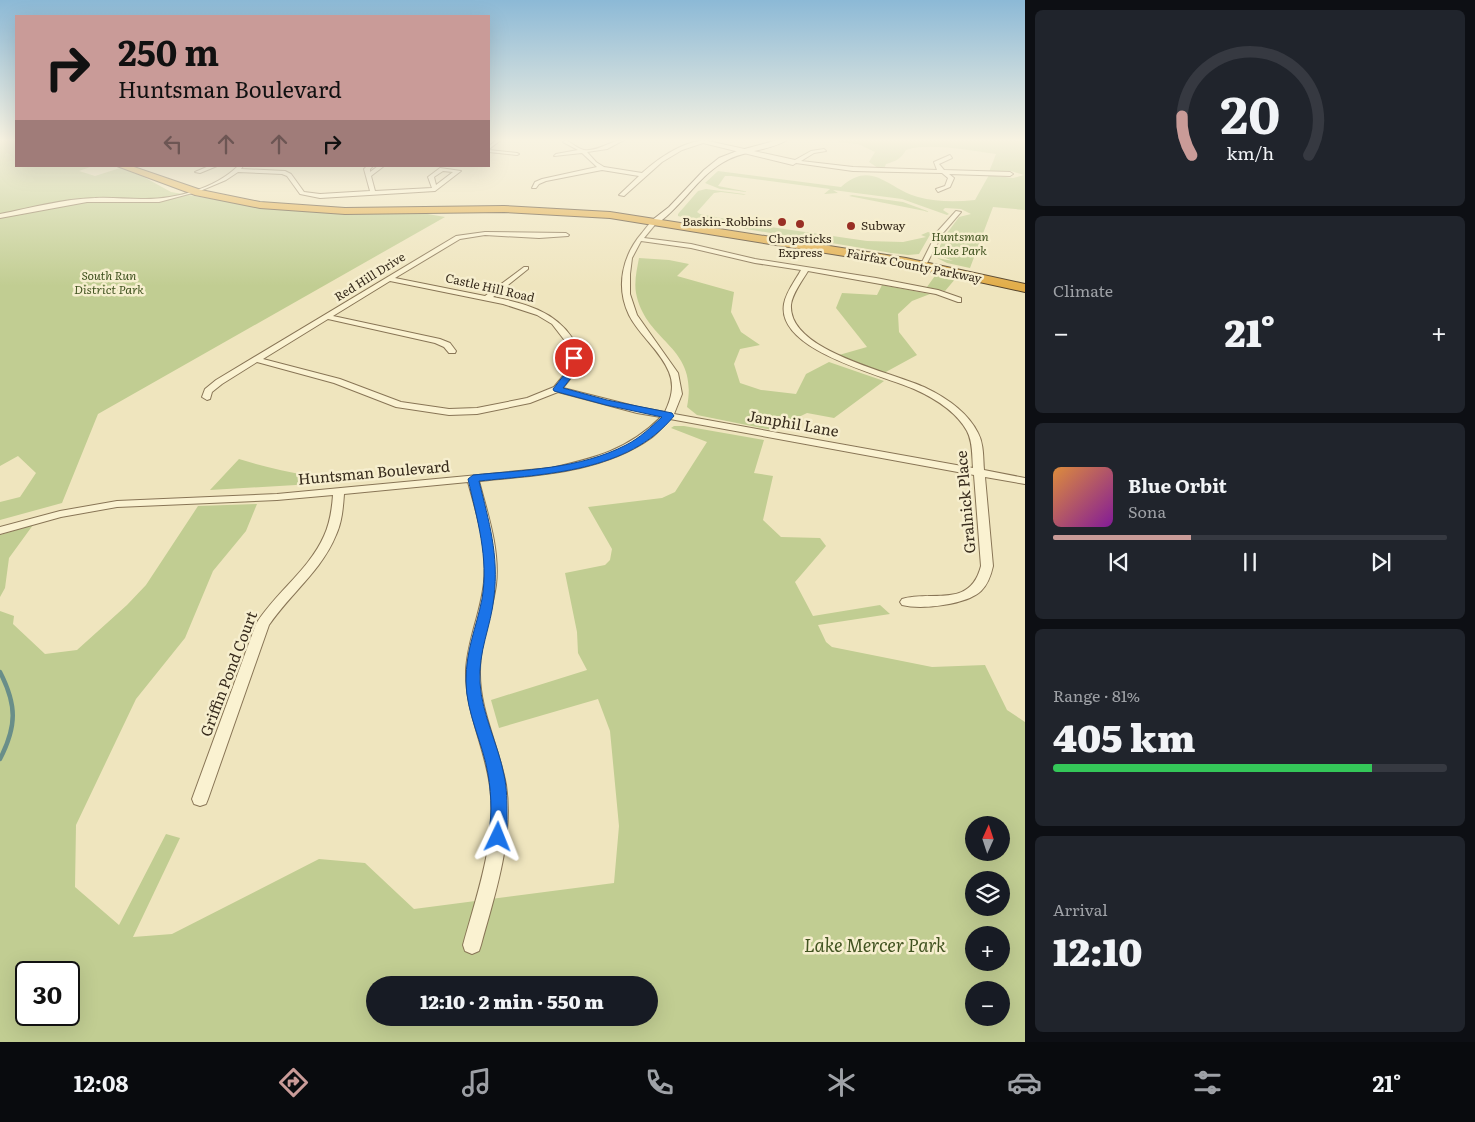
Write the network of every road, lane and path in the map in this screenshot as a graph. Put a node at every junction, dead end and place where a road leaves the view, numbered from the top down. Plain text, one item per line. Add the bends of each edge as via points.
1 (197, 189) joint
2 (298, 189) edge
3 (372, 189) edge
4 (435, 189) edge
5 (628, 189) edge
6 (679, 189) edge
7 (942, 189) edge
8 (938, 190) dead end
9 (372, 193) junction
10 (622, 195) dead end
11 (958, 212) dead end
12 (0, 216) edge
13 (658, 219) junction
14 (566, 235) dead end
15 (639, 239) junction
16 (925, 262) junction
17 (526, 268) dead end
18 (806, 268) junction
19 (388, 279) junction
20 (1025, 283) edge
21 (1025, 288) edge
22 (486, 299) junction
23 (958, 300) dead end
24 (328, 317) junction
25 (452, 351) dead end
26 (258, 360) junction
27 (557, 389) junction
28 (207, 397) dead end
29 (669, 416) junction
30 (979, 473) junction
31 (473, 479) junction
32 (1025, 481) edge
33 (339, 491) junction
34 (113, 505) joint
35 (0, 531) edge
36 (906, 602) dead end
37 (200, 798) dead end
38 (472, 945) dead end

1 - 12 street via 149,201 88,199
1 - 13 highway, Fairfax County Parkway via 315,206 525,206
2 - 9 street via 305,195 320,196
3 - 9 street
4 - 9 street
5 - 10 street
6 - 13 street, Huntsman Boulevard via 657,212
7 - 8 street
11 - 16 street via 940,232
13 - 15 street, Huntsman Boulevard
13 - 16 highway, Fairfax County Parkway
13 - 21 highway, Fairfax County Parkway via 906,262
14 - 19 street, Red Hill Drive via 478,233 458,237
15 - 18 street
15 - 29 street, Huntsman Boulevard via 629,258 626,294 633,315 674,373 677,394
16 - 20 highway, Fairfax County Parkway
17 - 22 street
18 - 23 street via 915,287
18 - 30 street, Gralnick Place via 788,306 794,326 813,344 834,356 908,384 948,405 973,432
19 - 22 street, Castle Hill Road
19 - 24 street, Red Hill Drive
22 - 27 street, Castle Hill Road via 540,313 565,333 573,346 574,358 572,370
24 - 25 street via 437,340
24 - 26 street, Red Hill Drive
26 - 27 street via 338,381 399,405 449,412 500,407
26 - 28 street, Red Hill Drive via 219,382 208,391
27 - 29 street, Janphil Lane
29 - 30 street, Janphil Lane
29 - 31 street, Huntsman Boulevard via 629,448 598,460 551,470
30 - 32 street, Janphil Lane
30 - 36 street, Gralnick Place via 987,566 985,577 967,594 952,600
31 - 33 street, Huntsman Boulevard
31 - 38 street via 491,565 488,599 474,650 473,683 494,764 499,806 495,862
33 - 34 street, Huntsman Boulevard via 240,500
33 - 37 street, Griffin Pond Court via 338,517 327,545 263,624
34 - 35 street, Huntsman Boulevard via 60,514

